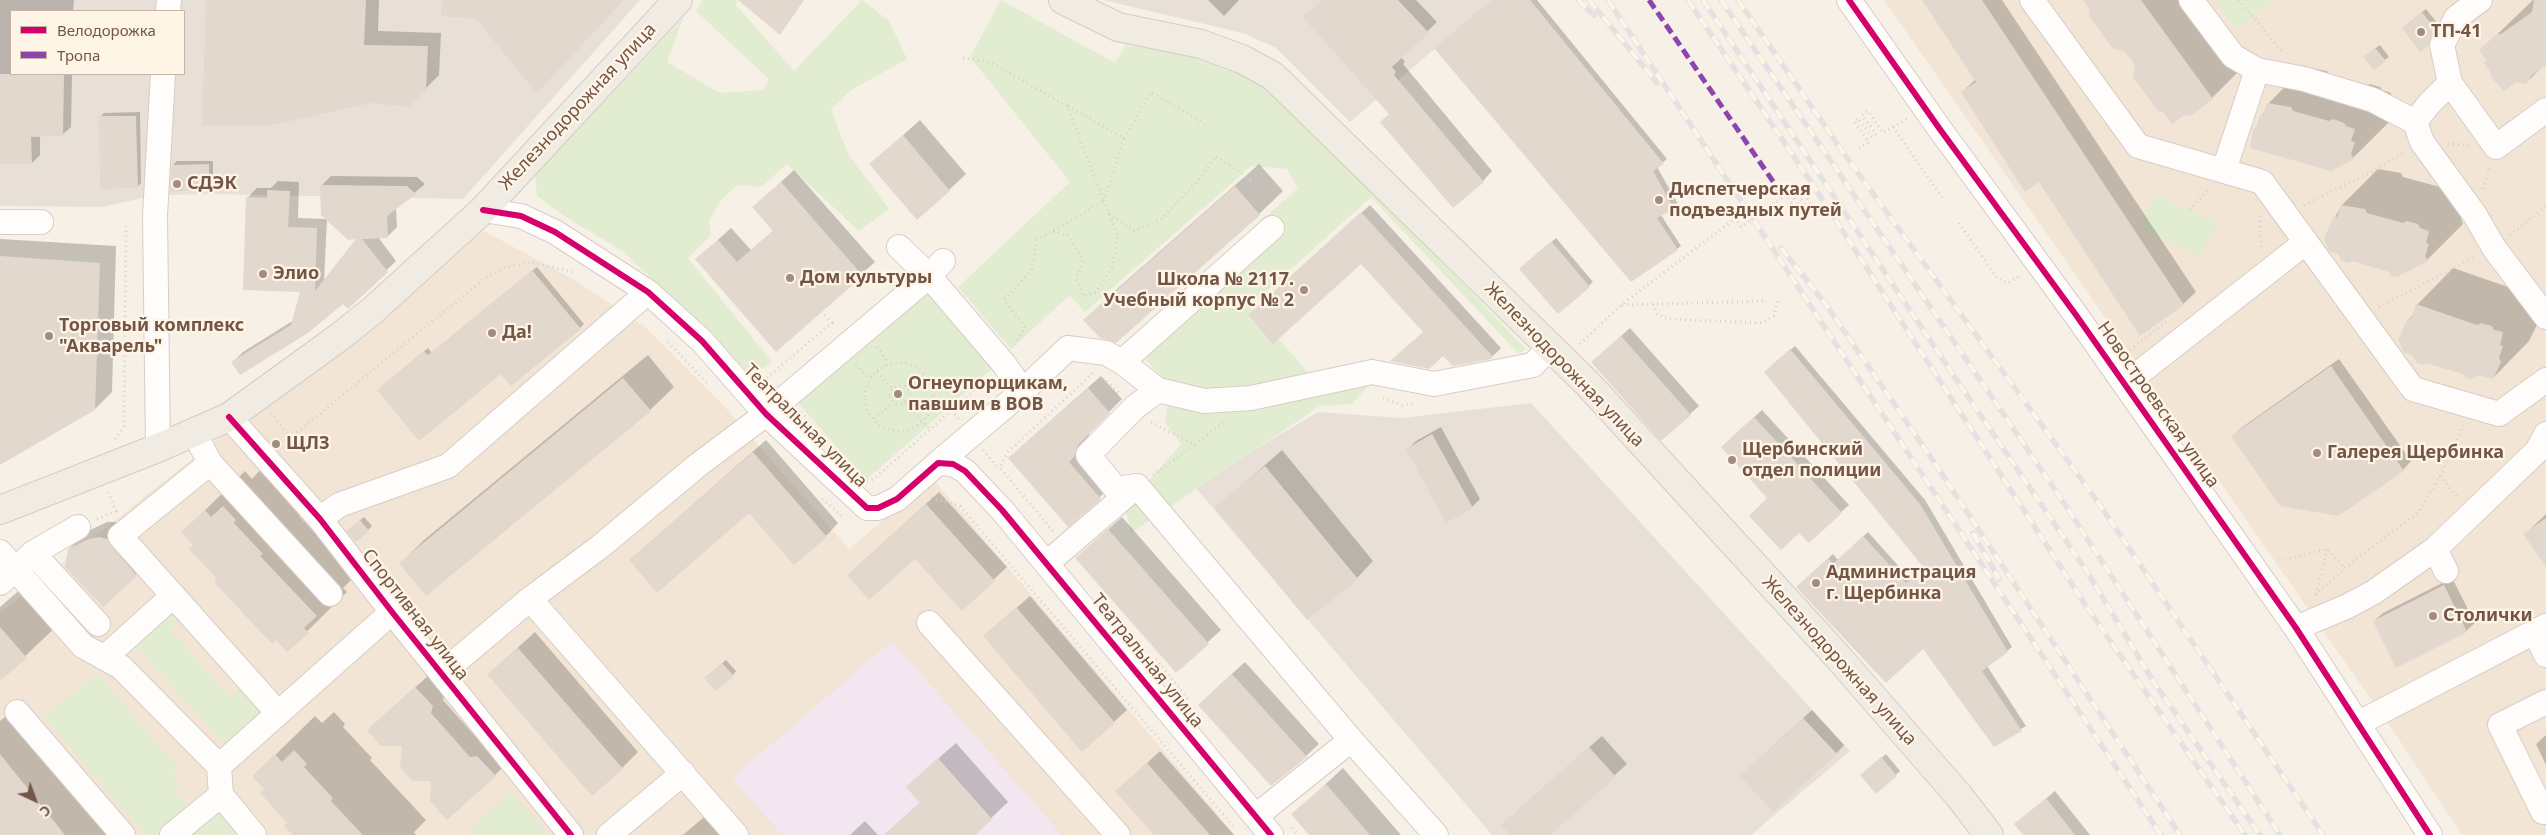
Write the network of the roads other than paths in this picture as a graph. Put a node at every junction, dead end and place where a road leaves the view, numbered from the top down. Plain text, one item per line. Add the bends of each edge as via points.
1 (678, 0) edge
2 (1064, 0) edge
3 (1849, 0) edge
4 (2032, 0) edge
5 (2191, 0) edge
6 (2480, 0) edge
7 (2257, 70) junction
8 (164, 75) edge
9 (2450, 83) junction
10 (2546, 110) edge
11 (2419, 132) junction
12 (2224, 170) junction
13 (483, 210) junction
14 (0, 222) edge
15 (41, 222) dead end
16 (1272, 228) dead end
17 (2306, 242) junction
18 (899, 247) dead end
19 (936, 269) junction
20 (648, 292) junction
21 (2546, 317) edge
22 (1551, 346) junction
23 (1122, 362) junction
24 (2546, 380) edge
25 (2125, 384) junction
26 (1158, 390) junction
27 (1023, 391) junction
28 (766, 414) junction
29 (229, 418) junction
30 (194, 432) junction
31 (2546, 434) edge
32 (158, 448) junction
33 (210, 463) junction
34 (938, 463) junction
35 (1137, 486) junction
36 (0, 510) edge
37 (320, 519) junction
38 (78, 527) road end
39 (2435, 549) junction
40 (32, 553) junction
41 (1047, 563) junction
42 (5, 568) edge
43 (2446, 571) dead end
44 (330, 594) dead end
45 (173, 596) junction
46 (530, 599) junction
47 (392, 612) junction
48 (929, 623) dead end
49 (98, 624) dead end
50 (2296, 628) junction
51 (2540, 629) edge
52 (2546, 655) edge
53 (104, 658) junction
54 (442, 674) junction
55 (2546, 702) edge
56 (17, 712) dead end
57 (278, 713) junction
58 (2359, 723) junction
59 (1351, 740) junction
60 (219, 766) junction
61 (683, 773) junction
62 (221, 795) junction
63 (2543, 812) dead end
64 (1256, 816) junction
65 (123, 835) edge
66 (172, 835) edge
67 (254, 835) edge
68 (571, 835) edge
69 (609, 835) edge
70 (736, 835) edge
71 (1118, 835) edge
72 (1271, 835) edge
73 (1436, 835) edge
74 (1989, 835) edge
75 (2430, 835) edge

1 - 13 main road, Железнодорожная улица
2 - 22 main road, Железнодорожная улица via 1118,27 1201,44 1242,59 1273,76
3 - 25 street, Новостроевская улица
4 - 12 street via 2138,146
5 - 7 street via 2233,56
6 - 9 street via 2456,18 2442,45
7 - 11 street via 2304,79 2373,100
7 - 12 street
8 - 32 street via 155,216
9 - 10 street via 2496,147
9 - 11 street
11 - 21 street via 2494,248
12 - 17 street via 2262,182
13 - 20 street, Театральная улица via 521,216 555,232
13 - 29 main road, Железнодорожная улица via 372,311
14 - 15 street
16 - 23 street
17 - 24 street via 2413,389 2499,414
17 - 25 street
18 - 19 street
19 - 27 street
19 - 28 street
20 - 28 street, Театральная улица via 702,341
20 - 37 street via 448,466 339,505
22 - 26 street via 1533,365 1434,384 1372,372 1251,398 1204,401
22 - 74 main road, Железнодорожная улица via 1838,657
23 - 26 street
23 - 27 street via 1106,353 1068,348
25 - 50 street, Новостроевская улица
26 - 35 street via 1135,407 1088,455 1116,489
27 - 34 street
28 - 34 street, Театральная улица via 867,508 878,508 897,499
28 - 46 street
29 - 30 main road, Железнодорожная улица
29 - 37 street, Спортивная улица
30 - 32 main road, Железнодорожная улица
30 - 33 street
31 - 39 street via 2537,451
32 - 36 main road, Железнодорожная улица
33 - 44 street
33 - 45 street via 120,536
34 - 41 street, Театральная улица via 953,464 965,471
35 - 41 street
35 - 59 street
37 - 47 street, Спортивная улица
38 - 40 street
39 - 43 street
39 - 50 street via 2374,592
40 - 42 street
40 - 49 street
41 - 64 street, Театральная улица
42 - 53 street via 83,646
45 - 53 street
45 - 57 street
46 - 54 street
46 - 61 street
47 - 54 street, Спортивная улица
47 - 57 street
48 - 71 street
50 - 58 street, Новостроевская улица
51 - 52 street
51 - 58 street
53 - 60 street via 121,667
54 - 68 street, Спортивная улица
55 - 63 street via 2500,725
56 - 65 street
57 - 60 street
58 - 75 street, Новостроевская улица
59 - 64 street
59 - 73 street
60 - 62 street
61 - 69 street
61 - 70 street
62 - 66 street
62 - 67 street
64 - 72 street, Театральная улица

